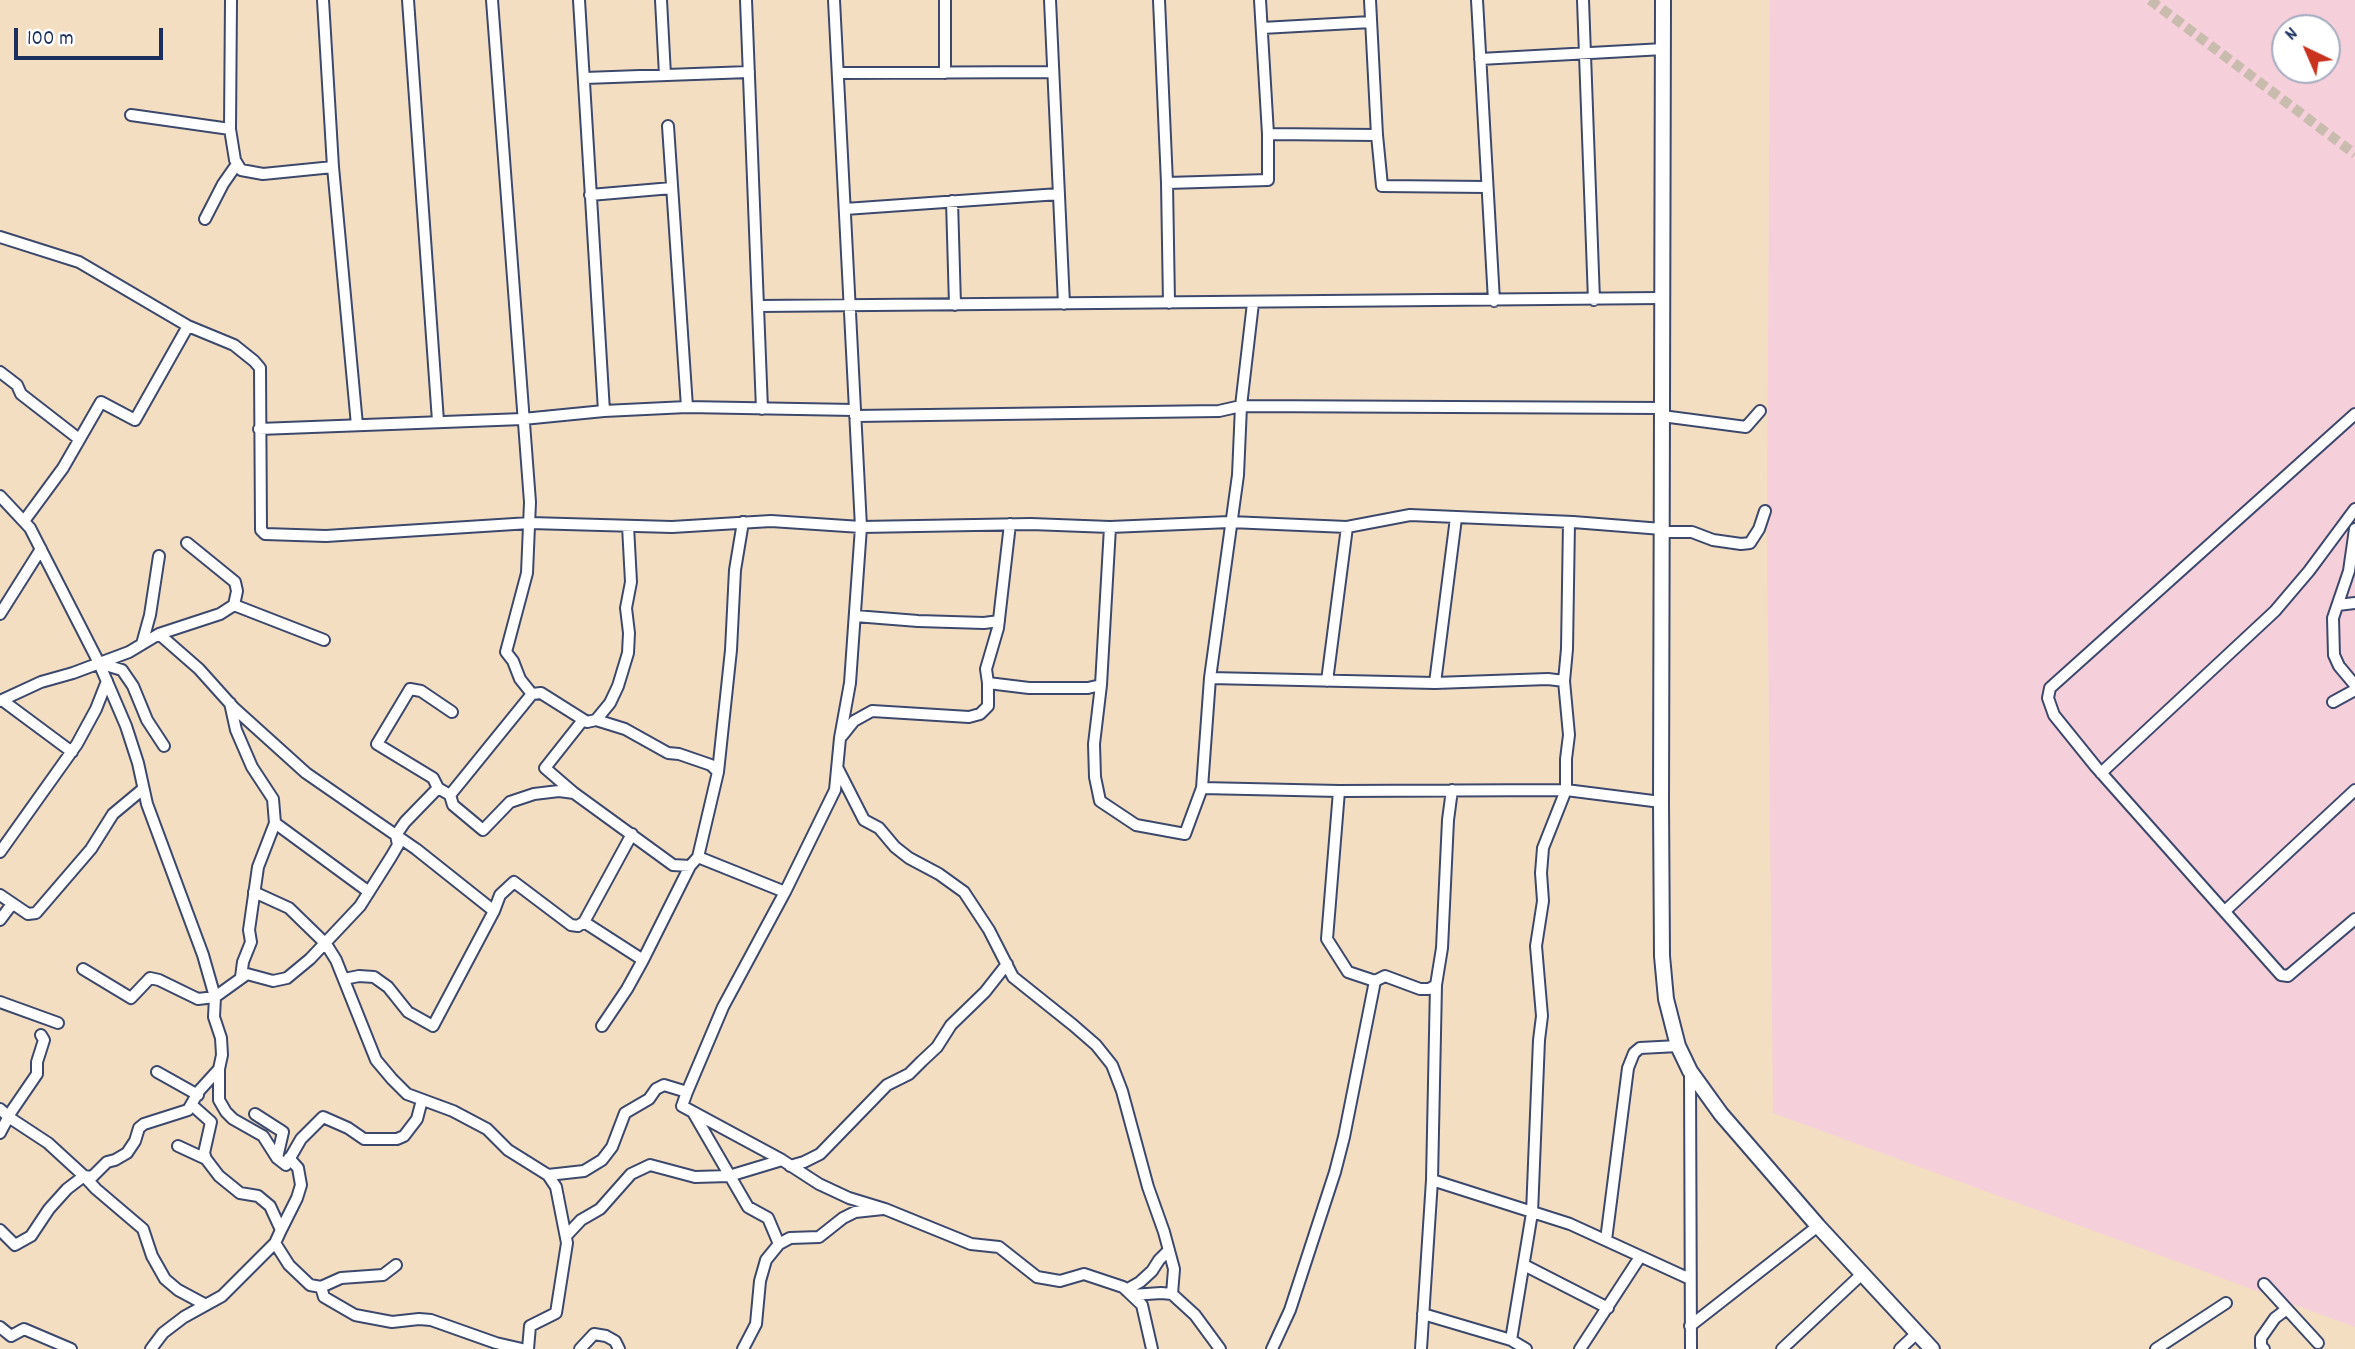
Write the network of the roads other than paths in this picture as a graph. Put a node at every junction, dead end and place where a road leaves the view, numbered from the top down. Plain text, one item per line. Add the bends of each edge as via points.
1 (231, 0) edge
2 (323, 0) edge
3 (408, 0) edge
4 (492, 0) edge
5 (579, 0) edge
6 (660, 0) edge
7 (746, 0) edge
8 (834, 0) edge
9 (945, 0) edge
10 (1050, 0) edge
11 (1159, 0) edge
12 (1260, 0) edge
13 (1370, 0) edge
14 (1478, 0) edge
15 (1583, 0) edge
16 (1663, 0) edge
17 (1371, 22) junction
18 (1262, 28) junction
19 (1664, 49) junction
20 (1585, 54) junction
21 (1480, 59) junction
22 (749, 72) junction
23 (1053, 72) junction
24 (839, 73) junction
25 (946, 73) junction
26 (665, 75) junction
27 (585, 78) junction
28 (131, 115) dead end
29 (668, 126) dead end
30 (230, 129) junction
31 (1268, 134) junction
32 (1377, 135) junction
33 (237, 164) junction
34 (333, 167) junction
35 (1167, 183) junction
36 (1487, 187) junction
37 (672, 188) junction
38 (1059, 194) junction
39 (590, 195) junction
40 (952, 201) junction
41 (845, 209) junction
42 (205, 219) dead end
43 (0, 237) edge
44 (1662, 298) junction
45 (1594, 300) junction
46 (1494, 301) junction
47 (1169, 303) junction
48 (1253, 303) junction
49 (1064, 304) junction
50 (955, 305) junction
51 (759, 306) junction
52 (850, 306) junction
53 (188, 326) junction
54 (0, 372) edge
55 (1241, 406) junction
56 (687, 407) junction
57 (762, 409) junction
58 (604, 411) junction
59 (1759, 411) dead end
60 (1662, 412) junction
61 (854, 413) junction
62 (2355, 414) edge
63 (523, 419) junction
64 (438, 421) junction
65 (357, 425) junction
66 (259, 429) junction
67 (79, 439) junction
68 (0, 496) edge
69 (2355, 509) edge
70 (1765, 511) dead end
71 (1456, 518) junction
72 (24, 521) junction
73 (743, 522) junction
74 (1230, 522) junction
75 (1570, 522) junction
76 (530, 523) junction
77 (1010, 524) junction
78 (628, 526) junction
79 (861, 527) junction
80 (1110, 527) junction
81 (1347, 527) junction
82 (2355, 529) edge
83 (1662, 531) junction
84 (187, 543) dead end
85 (41, 549) junction
86 (159, 556) dead end
87 (2355, 603) edge
88 (2338, 605) junction
89 (234, 606) junction
90 (0, 614) edge
91 (855, 616) junction
92 (999, 621) junction
93 (159, 634) junction
94 (324, 640) dead end
95 (142, 644) junction
96 (99, 663) junction
97 (1210, 678) junction
98 (107, 681) junction
99 (1327, 681) junction
100 (1564, 681) junction
101 (988, 683) junction
102 (1435, 684) junction
103 (1101, 685) junction
104 (2355, 688) edge
105 (532, 694) junction
106 (1, 700) edge
107 (2333, 702) dead end
108 (230, 704) junction
109 (452, 712) dead end
110 (583, 720) junction
111 (596, 720) junction
112 (840, 738) junction
113 (164, 746) dead end
114 (72, 752) junction
115 (838, 769) junction
116 (718, 772) junction
117 (2101, 773) junction
118 (438, 788) junction
119 (1202, 788) junction
120 (143, 789) junction
121 (1452, 790) junction
122 (1566, 790) junction
123 (2355, 790) edge
124 (1339, 791) junction
125 (574, 793) junction
126 (450, 795) junction
127 (1661, 802) junction
128 (275, 823) junction
129 (632, 834) junction
130 (396, 835) junction
131 (0, 852) edge
132 (698, 857) junction
133 (690, 866) junction
134 (254, 892) junction
135 (369, 892) junction
136 (785, 892) junction
137 (0, 895) edge
138 (12, 904) junction
139 (494, 911) junction
140 (2225, 911) junction
141 (2355, 919) edge
142 (0, 920) edge
143 (584, 922) junction
144 (326, 944) junction
145 (643, 960) junction
146 (1007, 964) junction
147 (83, 969) dead end
148 (241, 977) junction
149 (344, 979) junction
150 (1375, 981) junction
151 (1436, 985) junction
152 (215, 997) junction
153 (0, 1002) edge
154 (58, 1023) dead end
155 (602, 1026) dead end
156 (41, 1035) dead end
157 (1678, 1046) junction
158 (219, 1069) junction
159 (157, 1072) dead end
160 (1690, 1072) junction
161 (687, 1092) junction
162 (195, 1100) junction
163 (422, 1100) junction
164 (0, 1109) edge
165 (693, 1111) junction
166 (255, 1114) dead end
167 (10, 1118) junction
168 (0, 1133) edge
169 (178, 1146) dead end
170 (283, 1158) junction
171 (206, 1159) junction
172 (786, 1163) junction
173 (548, 1175) junction
174 (84, 1176) junction
175 (729, 1176) junction
176 (1432, 1180) junction
177 (885, 1209) junction
178 (1532, 1213) junction
179 (1818, 1226) junction
180 (0, 1230) edge
181 (281, 1230) junction
182 (566, 1236) junction
183 (1606, 1240) junction
184 (275, 1242) junction
185 (779, 1244) junction
186 (1169, 1250) junction
187 (1640, 1257) junction
188 (396, 1265) dead end
189 (1524, 1265) junction
190 (1862, 1274) junction
191 (1690, 1279) junction
192 (2264, 1284) dead end
193 (320, 1287) junction
194 (1129, 1292) junction
195 (1172, 1294) junction
196 (2226, 1303) dead end
197 (206, 1305) junction
198 (1608, 1308) junction
199 (2287, 1309) junction
200 (1423, 1314) junction
201 (1690, 1326) junction
202 (0, 1327) edge
203 (1916, 1334) junction
204 (1511, 1340) junction
205 (2317, 1347) edge
206 (1154, 1348) edge
207 (2160, 1348) edge
208 (71, 1349) edge
209 (151, 1349) edge
210 (522, 1349) edge
211 (528, 1349) edge
212 (580, 1349) edge
213 (619, 1349) edge
214 (743, 1349) edge
215 (1220, 1349) edge
216 (1272, 1349) edge
217 (1421, 1349) edge
218 (1525, 1349) edge
219 (1580, 1349) edge
220 (1691, 1349) edge
221 (1782, 1349) edge
222 (1900, 1349) edge
223 (1932, 1349) edge
224 (2264, 1349) edge

1 - 30 street
2 - 34 street
3 - 64 street
4 - 63 street
5 - 27 street
6 - 26 street
7 - 22 street
8 - 24 street
9 - 25 street
10 - 23 street
11 - 35 street
12 - 18 street
13 - 17 street
14 - 21 street
15 - 20 street
16 - 19 street
17 - 18 street
17 - 32 street
18 - 31 street
19 - 20 street
19 - 44 street
20 - 21 street
20 - 45 street
21 - 36 street
22 - 26 street
22 - 51 street
23 - 25 street
23 - 38 street
24 - 25 street
24 - 41 street
26 - 27 street
27 - 39 street
28 - 30 street
29 - 37 street
30 - 33 street
31 - 32 street
31 - 35 street via 1268,180
32 - 36 street via 1382,186
33 - 34 street via 241,170 264,174
33 - 42 street
34 - 65 street
35 - 47 street
36 - 46 street
37 - 39 street
37 - 56 street
38 - 40 street
38 - 49 street
39 - 58 street
40 - 41 street
40 - 50 street
41 - 52 street
43 - 53 street via 79,262
44 - 45 street
44 - 60 street
45 - 46 street
46 - 48 street
47 - 48 street
47 - 49 street
48 - 55 street
49 - 50 street
50 - 52 street
51 - 52 street
51 - 57 street
52 - 61 street
53 - 66 street via 234,345 260,368
53 - 67 street via 135,420 101,402
54 - 67 street
55 - 60 street
55 - 61 street via 1219,411
55 - 74 street via 1238,475
56 - 57 street
56 - 58 street
57 - 61 street
58 - 63 street
59 - 60 street via 1746,427
60 - 83 street
61 - 79 street
62 - 117 street via 2050,688 2054,715
63 - 64 street
63 - 76 street
64 - 65 street
65 - 66 street
66 - 76 street via 261,530 265,534 326,536
67 - 72 street
68 - 72 street
69 - 117 street via 2275,611
70 - 83 street via 1750,543
71 - 75 street
71 - 81 street via 1410,515
71 - 102 street
72 - 85 street
73 - 78 street
73 - 79 street
73 - 116 street
74 - 80 street
74 - 81 street
74 - 97 street
75 - 83 street
75 - 100 street
76 - 78 street
76 - 105 street via 527,573 506,652
77 - 79 street
77 - 80 street
77 - 92 street
78 - 111 street via 628,653 610,703
79 - 91 street
80 - 103 street
81 - 99 street
82 - 88 street
83 - 127 street
84 - 89 street via 235,582
85 - 90 street
85 - 96 street
86 - 95 street
87 - 88 street
88 - 104 street via 2333,618 2333,655
89 - 93 street
89 - 94 street
91 - 92 street
91 - 112 street
92 - 101 street via 986,669
93 - 95 street
93 - 108 street
95 - 96 street
96 - 98 street
96 - 106 street
96 - 113 street via 122,670
97 - 99 street
97 - 119 street
98 - 114 street
98 - 120 street via 126,726
99 - 102 street
100 - 102 street
100 - 122 street via 1569,735
101 - 103 street via 1029,688
101 - 112 street via 988,706 975,716 872,711 854,721
103 - 119 street via 1094,744 1100,801 1136,825 1185,834
104 - 107 street
105 - 110 street via 541,693
105 - 126 street
106 - 114 street
108 - 128 street via 252,767 273,799
108 - 130 street via 306,774
109 - 118 street via 421,691 410,689 377,744 433,778
110 - 111 street
110 - 125 street via 545,768
111 - 116 street via 625,729 668,753 711,765
112 - 115 street
114 - 131 street
115 - 136 street via 835,790
115 - 146 street via 864,820 879,828 909,859 964,892
116 - 132 street
117 - 140 street
118 - 126 street
118 - 130 street
119 - 124 street
120 - 138 street via 113,814 91,849 36,913 28,914
120 - 152 street via 190,914
121 - 122 street
121 - 124 street
121 - 151 street via 1443,948
122 - 127 street
122 - 178 street via 1543,848 1543,901 1536,946 1542,1016
123 - 140 street
124 - 150 street via 1327,939 1348,972
125 - 126 street via 534,794 510,802 483,830 453,805
125 - 129 street
127 - 157 street via 1662,956 1666,999
128 - 134 street
128 - 135 street
129 - 133 street via 673,865
129 - 143 street
130 - 135 street via 397,845
130 - 139 street
132 - 133 street
132 - 136 street
133 - 145 street
134 - 144 street via 289,908
134 - 148 street via 251,942
135 - 144 street
136 - 161 street via 723,1007
137 - 138 street
138 - 142 street
139 - 143 street via 500,895 514,882 571,925
139 - 149 street via 433,1026 408,1012 374,977
140 - 141 street via 2281,975 2288,976
143 - 145 street
144 - 148 street via 287,978
144 - 149 street
145 - 155 street
146 - 172 street via 909,1074 887,1085 820,1154 804,1162
146 - 186 street via 1013,977 1073,1024 1112,1065
147 - 152 street via 131,999 150,978 198,999
148 - 152 street
149 - 163 street via 376,1060 407,1094
150 - 151 street via 1385,976 1420,989
150 - 216 street via 1335,1172 1290,1310
151 - 176 street
152 - 158 street via 214,1017 221,1038
153 - 154 street
156 - 167 street via 37,1074
157 - 160 street
157 - 183 street via 1640,1048 1628,1068
158 - 162 street
158 - 170 street via 219,1100 226,1112 263,1136
159 - 162 street
160 - 179 street
160 - 191 street
161 - 165 street via 682,1106
161 - 173 street via 664,1085 656,1089 649,1099 625,1113 602,1160 584,1171
162 - 171 street via 211,1122
162 - 174 street via 185,1113 144,1124 127,1153 107,1162 92,1177
163 - 170 street via 417,1119 397,1139 364,1139 323,1117
163 - 173 street via 486,1129 508,1150
164 - 167 street
165 - 172 street
165 - 175 street
166 - 170 street via 283,1132
167 - 168 street
167 - 174 street via 48,1143
169 - 171 street
170 - 181 street via 299,1168 301,1185
171 - 181 street via 240,1193 258,1196 270,1206
172 - 175 street
172 - 177 street via 849,1198
173 - 182 street via 556,1187
174 - 180 street via 49,1209 31,1236 15,1245
174 - 197 street via 143,1229 165,1279
175 - 182 street via 695,1177 650,1165 631,1174 600,1209
175 - 185 street via 748,1207 768,1218
176 - 178 street
176 - 200 street
177 - 185 street via 855,1212 819,1237 790,1238
177 - 194 street via 971,1244 999,1247 1037,1277 1060,1281 1084,1274
178 - 183 street
178 - 189 street
179 - 190 street
179 - 201 street
181 - 184 street
182 - 211 street via 556,1313 530,1326
183 - 187 street
184 - 193 street via 298,1275
184 - 197 street via 222,1296
185 - 214 street via 766,1260 757,1324
186 - 194 street
186 - 195 street via 1174,1269
187 - 191 street
187 - 198 street
188 - 193 street via 383,1275 341,1278
189 - 198 street
189 - 204 street
190 - 203 street
190 - 221 street
191 - 201 street
192 - 199 street
193 - 210 street via 324,1297 355,1315 392,1322 431,1320
194 - 195 street
194 - 206 street via 1142,1305
195 - 215 street via 1195,1315
196 - 207 street
197 - 209 street via 173,1325
198 - 219 street
199 - 205 street
199 - 224 street via 2261,1338
200 - 204 street
200 - 217 street
201 - 220 street
202 - 208 street via 12,1336 24,1328
203 - 222 street
203 - 223 street
204 - 218 street
212 - 213 street via 594,1334 615,1341

